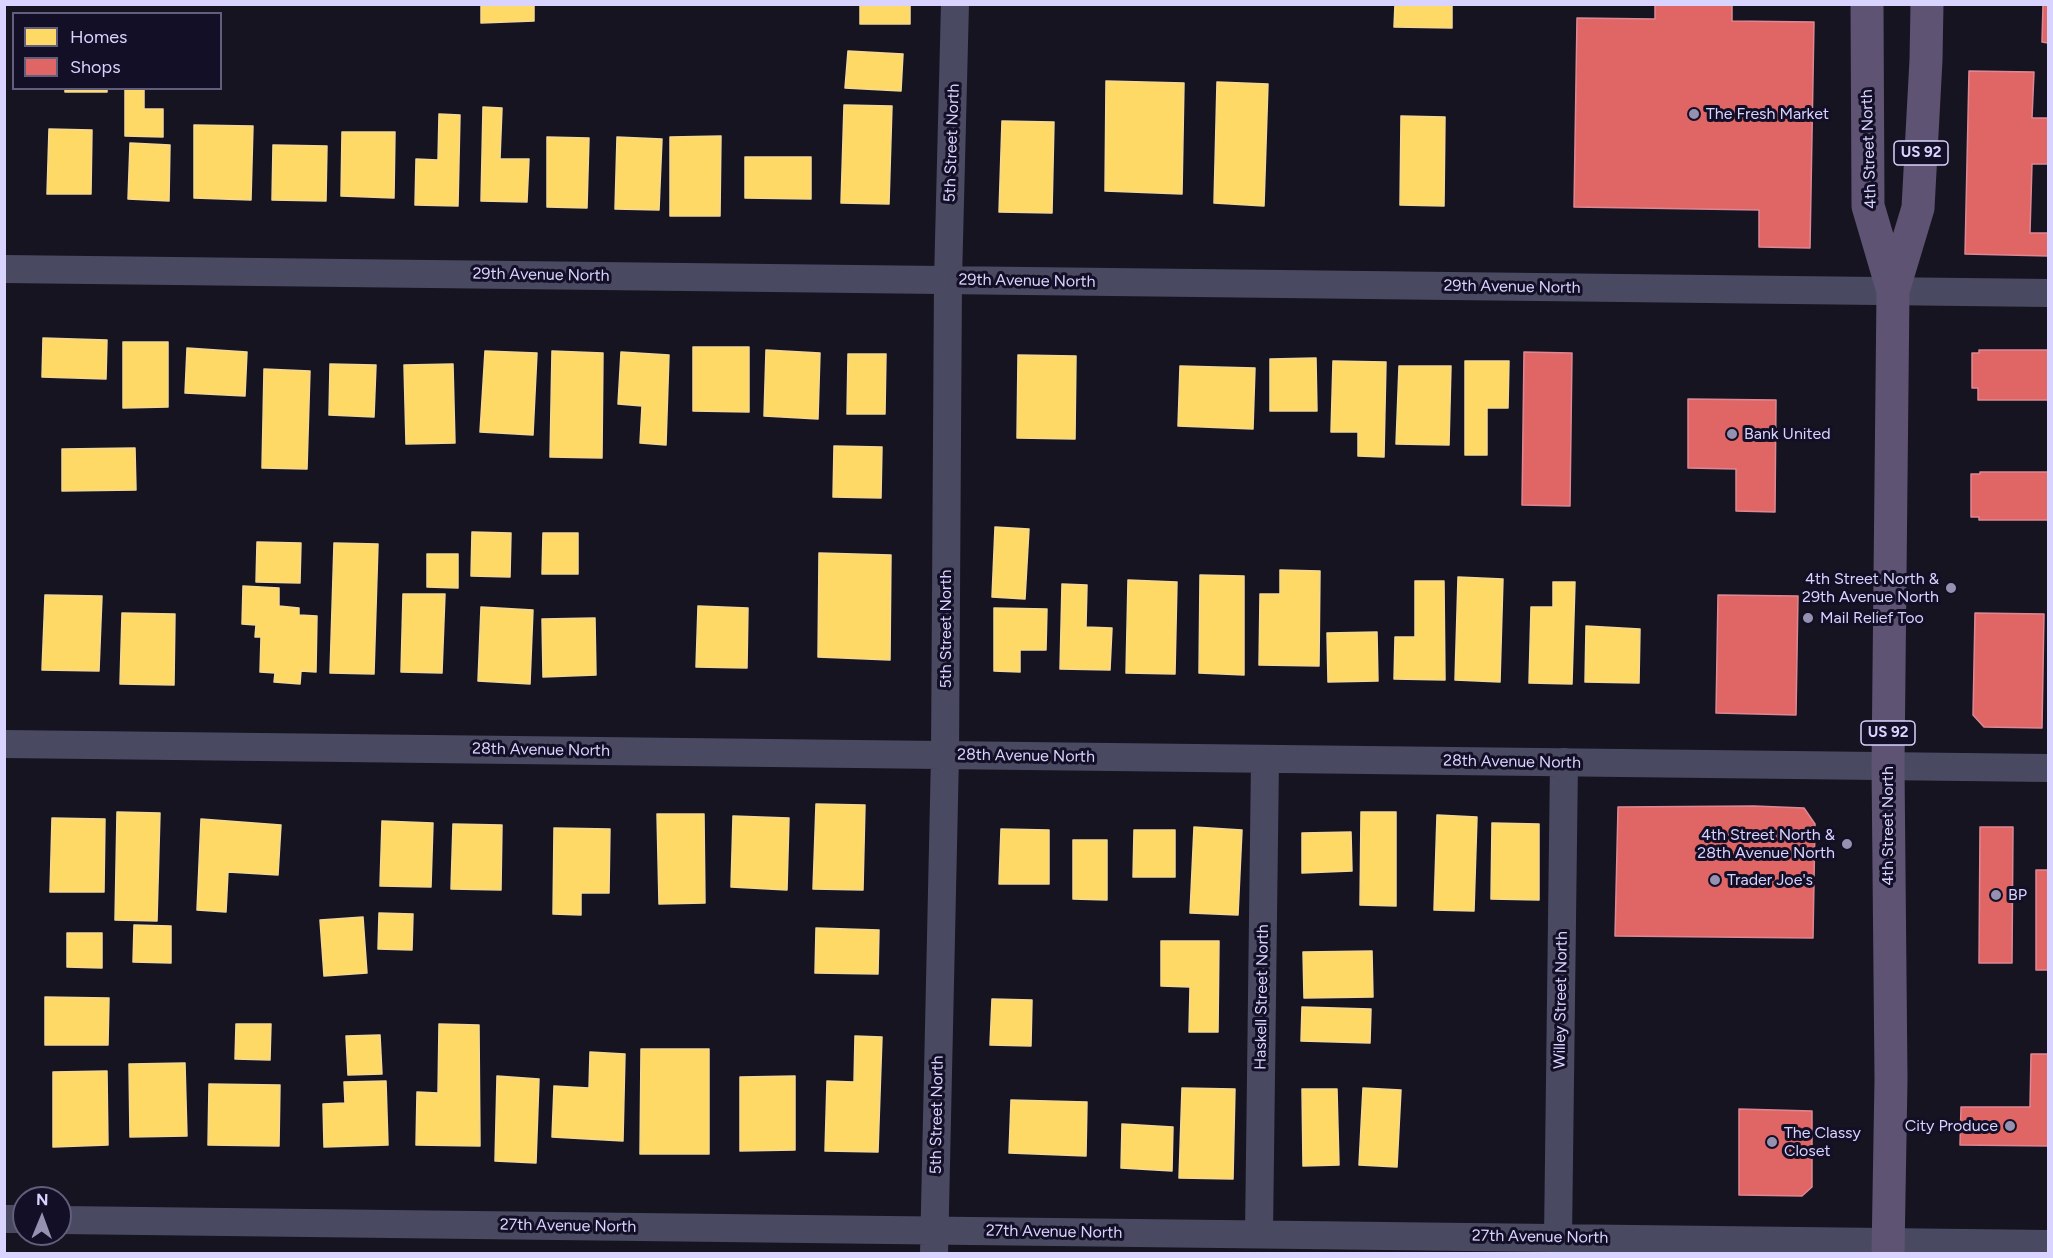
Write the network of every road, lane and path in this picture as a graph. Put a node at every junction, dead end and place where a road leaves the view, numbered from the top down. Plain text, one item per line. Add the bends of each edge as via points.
1 (955, 4) edge
2 (1867, 4) edge
3 (1927, 4) edge
4 (4, 268) edge
5 (948, 280) junction
6 (1893, 291) junction
7 (2049, 293) edge
8 (4, 744) edge
9 (945, 755) junction
10 (1265, 759) junction
11 (1564, 762) junction
12 (1888, 766) junction
13 (2049, 768) edge
14 (72, 1220) edge
15 (1259, 1234) junction
16 (1558, 1238) junction
17 (934, 1242) edge
18 (2049, 1244) edge
19 (1888, 1248) edge

1 - 5 street, 5th Street North
2 - 6 main road, 4th Street North / US 92 via 1868,206
3 - 6 main road, 4th Street North / US 92 via 1918,208
4 - 5 street, 29th Avenue North
5 - 6 street, 29th Avenue North
5 - 9 street, 5th Street North
6 - 7 street, 29th Avenue North
6 - 12 main road, 4th Street North / US 92
8 - 9 street, 28th Avenue North
9 - 10 street, 28th Avenue North
9 - 17 street, 5th Street North
10 - 11 street, 28th Avenue North
10 - 15 street, Haskell Street North
11 - 12 street, 28th Avenue North
11 - 16 street, Willey Street North
12 - 13 street, 28th Avenue North
12 - 19 main road, 4th Street North / US 92
14 - 17 street, 27th Avenue North
15 - 16 street, 27th Avenue North
15 - 17 street, 27th Avenue North
16 - 19 street, 27th Avenue North
18 - 19 street, 27th Avenue North

